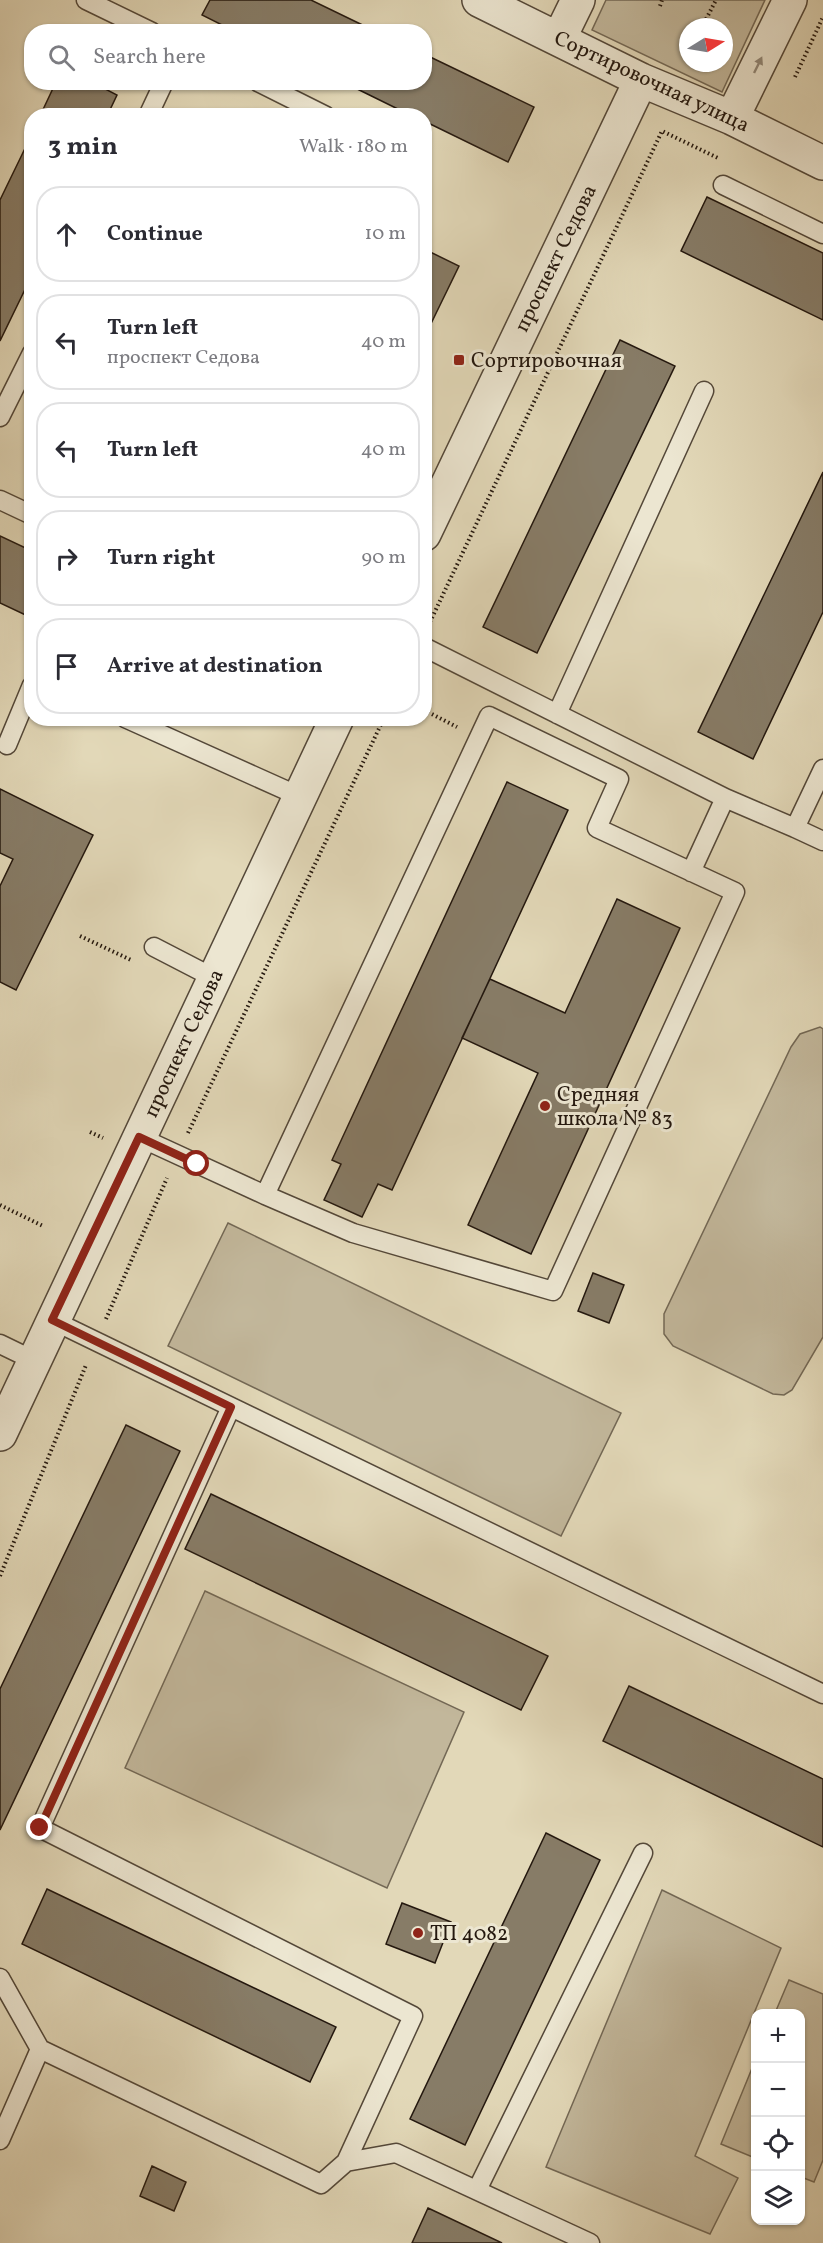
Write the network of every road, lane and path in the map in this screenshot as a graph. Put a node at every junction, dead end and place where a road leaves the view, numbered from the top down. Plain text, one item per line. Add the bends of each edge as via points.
1 (86, 0) edge
2 (479, 0) edge
3 (578, 0) edge
4 (662, 0) edge
5 (716, 0) edge
6 (790, 0) edge
7 (660, 6) dead end
8 (707, 18) edge
9 (823, 18) edge
10 (136, 24) edge
11 (560, 39) junction
12 (795, 77) dead end
13 (641, 80) junction
14 (160, 90) edge
15 (274, 90) edge
16 (152, 108) edge
17 (310, 108) edge
18 (732, 118) junction
19 (727, 162) dead end
20 (823, 163) edge
21 (723, 185) dead end
22 (823, 234) edge
23 (24, 369) edge
24 (704, 391) dead end
25 (0, 417) edge
26 (0, 500) edge
27 (24, 511) edge
28 (432, 517) edge
29 (432, 619) edge
30 (432, 651) edge
31 (24, 705) edge
32 (557, 714) junction
33 (143, 726) edge
34 (333, 726) edge
35 (7, 745) dead end
36 (823, 769) edge
37 (301, 797) junction
38 (725, 798) junction
39 (795, 828) junction
40 (823, 841) edge
41 (691, 872) junction
42 (80, 936) dead end
43 (154, 947) dead end
44 (134, 962) dead end
45 (214, 978) junction
46 (139, 1137) junction
47 (265, 1195) junction
48 (0, 1205) edge
49 (43, 1226) dead end
50 (52, 1320) junction
51 (0, 1344) edge
52 (33, 1360) junction
53 (231, 1407) junction
54 (0, 1434) edge
55 (823, 1694) edge
56 (643, 1852) dead end
57 (0, 1978) edge
58 (40, 2049) junction
59 (0, 2140) edge
60 (346, 2162) junction
61 (477, 2190) junction
62 (590, 2243) edge

1 - 10 lane
2 - 11 street, Сортировочная улица
3 - 11 street
4 - 7 path
5 - 8 path
18 -> 6 street
9 - 12 path
11 - 13 street, Сортировочная улица
13 - 18 street, Сортировочная улица
13 - 28 street, проспект Седова
14 - 16 lane
15 - 17 lane
18 - 20 street, Сортировочная улица
19 - 29 path via 662,131
21 - 22 lane
23 - 25 lane
24 - 32 lane
26 - 27 lane
30 - 32 lane
31 - 35 lane
32 - 38 lane
33 - 37 lane
34 - 37 street, проспект Седова
36 - 39 lane
37 - 45 street, проспект Седова
38 - 39 lane
38 - 41 lane
39 - 40 lane
41 - 47 lane via 735,892 553,1291 353,1233
41 - 47 lane via 597,828 619,779 489,716
42 - 44 path
43 - 45 lane
45 - 46 street, проспект Седова
46 - 47 lane
46 - 50 street, проспект Седова
48 - 49 path
50 - 52 street, проспект Седова
50 - 53 lane
51 - 52 lane
52 - 54 street, проспект Седова
53 - 55 lane
53 - 60 lane via 40,1828 413,2016
56 - 61 lane
57 - 58 lane
58 - 59 lane
58 - 60 lane via 321,2184
60 - 61 lane via 396,2153
61 - 62 lane

